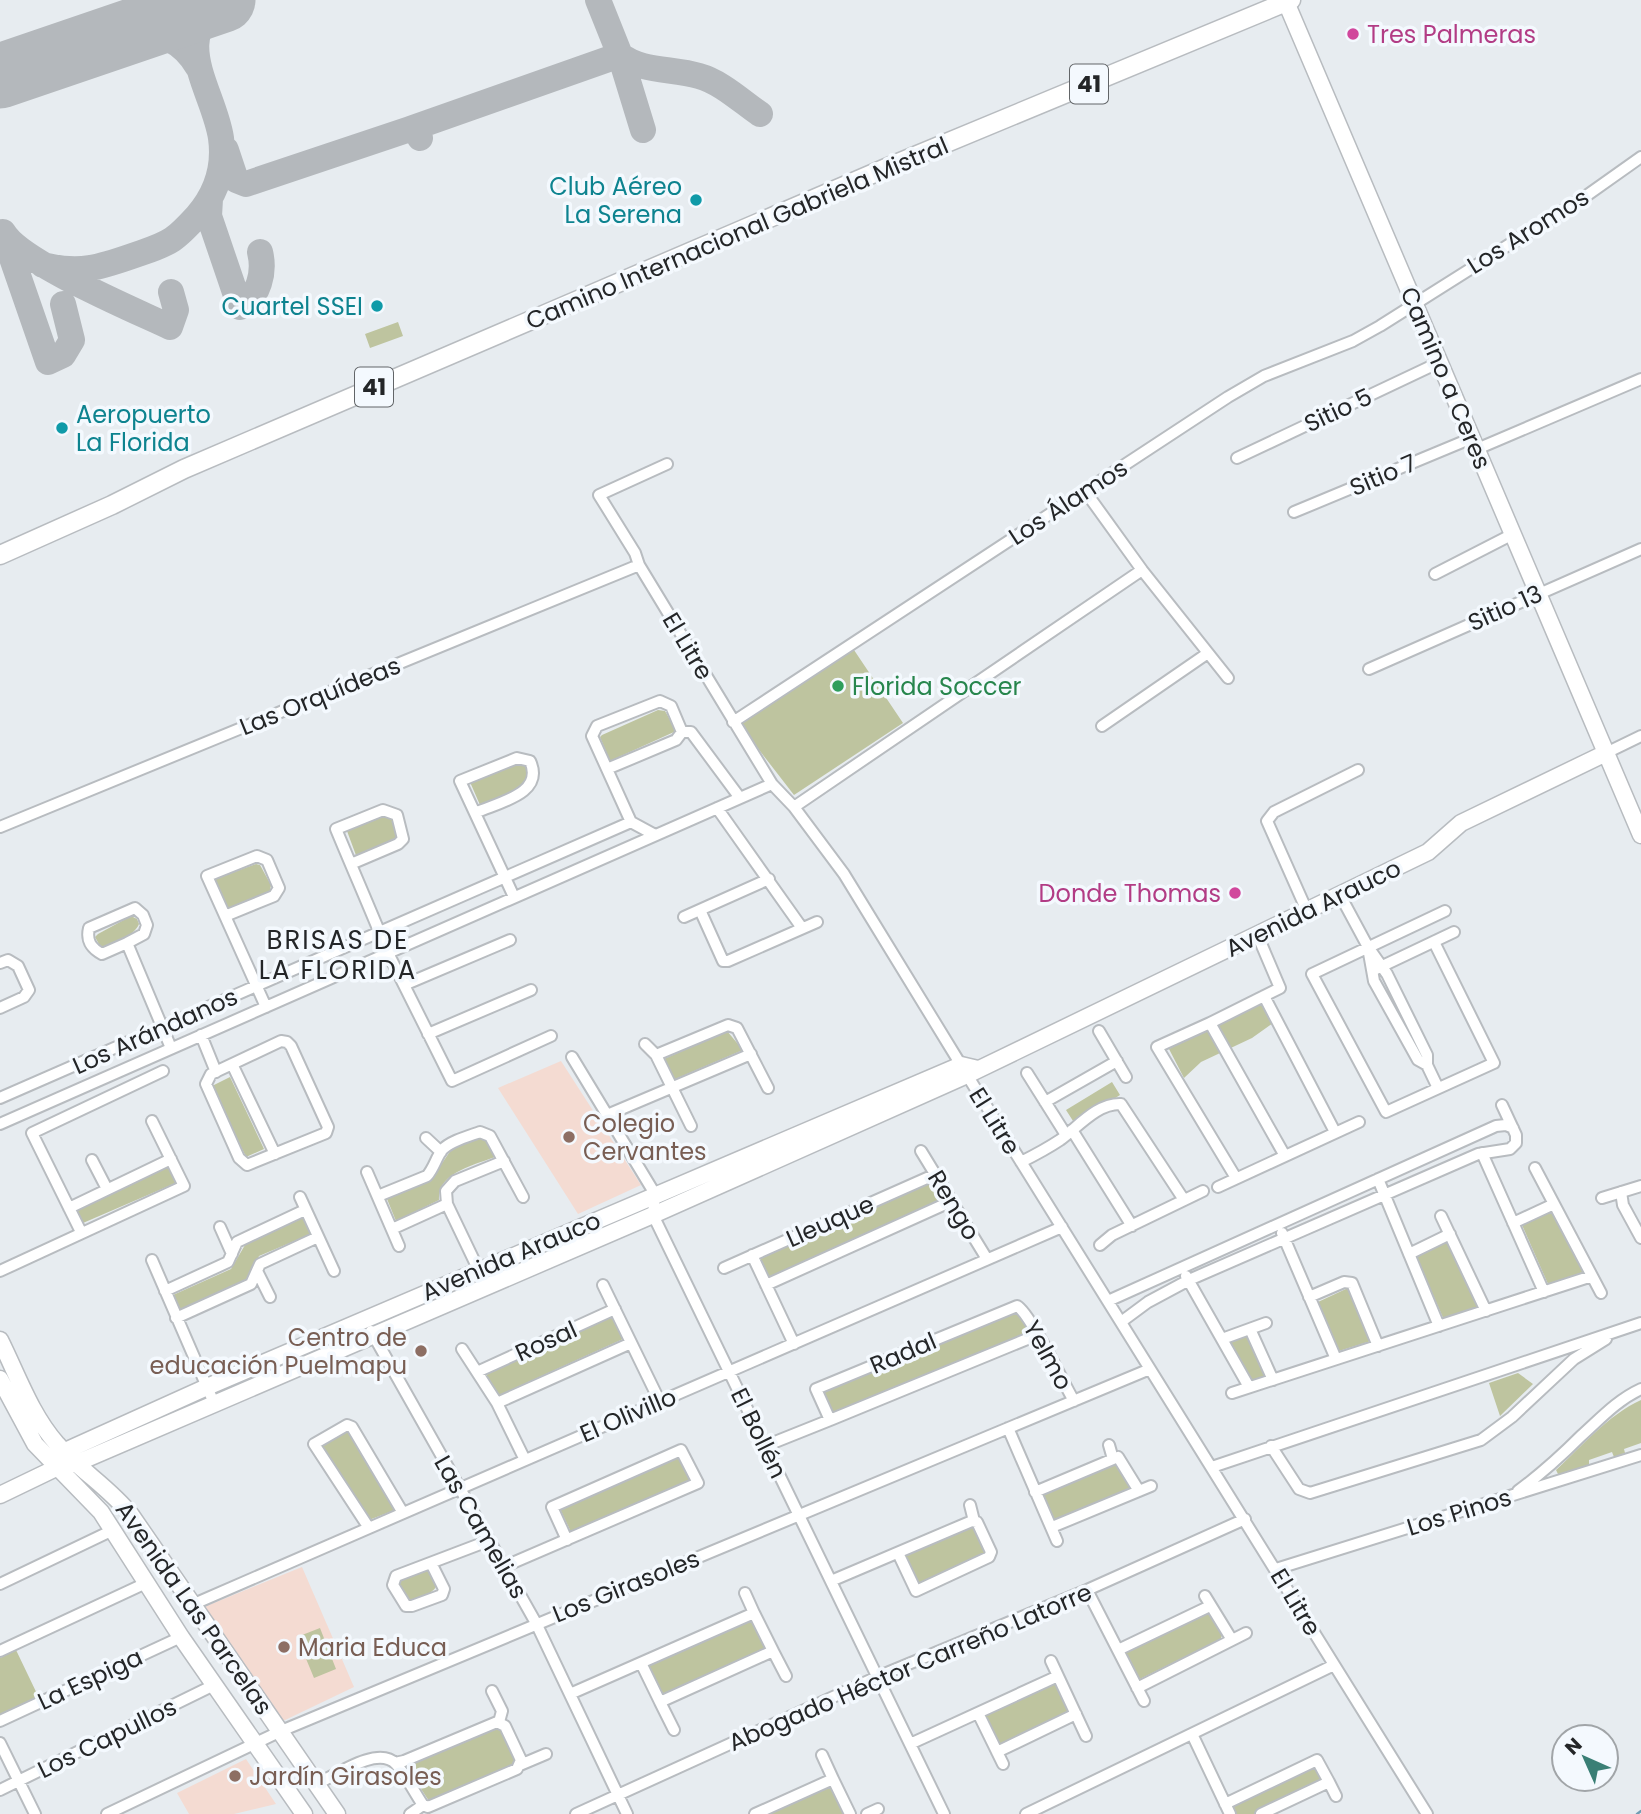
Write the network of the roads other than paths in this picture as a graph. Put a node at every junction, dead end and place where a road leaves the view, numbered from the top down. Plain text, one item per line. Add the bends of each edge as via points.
1 (1289, 1) edge
2 (1641, 157) edge
3 (1414, 303) junction
4 (1440, 362) junction
5 (1641, 379) edge
6 (1474, 443) junction
7 (1237, 458) dead end
8 (667, 464) dead end
9 (184, 469) junction
10 (1085, 491) junction
11 (1294, 512) dead end
12 (1513, 534) junction
13 (0, 542) edge
14 (1641, 549) edge
15 (0, 555) edge
16 (639, 565) junction
17 (1142, 570) junction
18 (1435, 574) dead end
19 (1538, 593) junction
20 (1209, 653) junction
21 (1369, 669) dead end
22 (1228, 678) dead end
23 (733, 722) junction
24 (1102, 726) dead end
25 (682, 732) junction
26 (1641, 736) edge
27 (1606, 753) junction
28 (607, 769) junction
29 (1358, 770) dead end
30 (772, 784) junction
31 (740, 798) junction
32 (794, 807) junction
33 (717, 808) junction
34 (475, 813) junction
35 (631, 822) junction
36 (0, 827) edge
37 (655, 835) junction
38 (1641, 835) edge
39 (351, 864) junction
40 (506, 877) junction
41 (769, 879) junction
42 (1340, 895) junction
43 (514, 897) junction
44 (700, 910) junction
45 (1307, 911) junction
46 (1445, 911) dead end
47 (225, 916) junction
48 (684, 917) dead end
49 (817, 922) dead end
50 (802, 928) junction
51 (380, 932) junction
52 (1454, 932) dead end
53 (1257, 934) junction
54 (510, 940) dead end
55 (127, 943) junction
56 (1434, 943) junction
57 (1368, 947) junction
58 (388, 953) junction
59 (0, 963) edge
60 (1376, 968) junction
61 (404, 985) junction
62 (256, 986) junction
63 (531, 990) dead end
64 (1264, 996) junction
65 (266, 1007) junction
66 (0, 1008) edge
67 (1210, 1023) junction
68 (162, 1027) junction
69 (1099, 1031) dead end
70 (428, 1034) junction
71 (201, 1035) junction
72 (551, 1036) dead end
73 (645, 1044) dead end
74 (172, 1048) junction
75 (751, 1054) junction
76 (656, 1055) junction
77 (572, 1057) dead end
78 (1117, 1061) junction
79 (232, 1064) junction
80 (969, 1070) junction
81 (163, 1071) dead end
82 (216, 1072) junction
83 (1027, 1073) dead end
84 (1126, 1077) dead end
85 (671, 1088) junction
86 (768, 1088) dead end
87 (1438, 1088) junction
88 (0, 1098) edge
89 (1045, 1102) junction
90 (1502, 1105) dead end
91 (607, 1115) junction
92 (152, 1121) dead end
93 (1359, 1122) dead end
94 (0, 1124) edge
95 (691, 1126) dead end
96 (1513, 1128) junction
97 (1069, 1132) junction
98 (1335, 1132) junction
99 (426, 1138) dead end
100 (921, 1151) dead end
101 (441, 1152) junction
102 (1482, 1153) junction
103 (275, 1154) junction
104 (1285, 1156) junction
105 (171, 1159) junction
106 (92, 1160) dead end
107 (504, 1161) junction
108 (1021, 1162) junction
109 (1535, 1168) dead end
110 (367, 1172) dead end
111 (936, 1174) junction
112 (1236, 1178) junction
113 (1378, 1179) junction
114 (1641, 1186) edge
115 (1218, 1187) dead end
116 (107, 1189) junction
117 (1203, 1191) dead end
118 (1621, 1192) junction
119 (655, 1194) junction
120 (1384, 1194) junction
121 (378, 1196) junction
122 (300, 1197) dead end
123 (523, 1197) dead end
124 (1602, 1198) dead end
125 (1184, 1200) junction
126 (952, 1201) junction
127 (447, 1204) junction
128 (1554, 1204) junction
129 (69, 1208) junction
130 (305, 1210) junction
131 (653, 1215) junction
132 (1441, 1216) dead end
133 (1513, 1223) junction
134 (1278, 1224) junction
135 (1132, 1226) junction
136 (220, 1227) dead end
137 (1062, 1227) junction
138 (392, 1229) junction
139 (81, 1233) junction
140 (1450, 1234) junction
141 (318, 1237) junction
142 (1284, 1238) junction
143 (1641, 1238) edge
144 (1100, 1245) dead end
145 (399, 1246) dead end
146 (232, 1254) junction
147 (1409, 1254) junction
148 (752, 1255) junction
149 (987, 1259) junction
150 (152, 1260) dead end
151 (1182, 1267) junction
152 (724, 1268) dead end
153 (478, 1270) junction
154 (0, 1271) edge
155 (257, 1271) junction
156 (334, 1271) dead end
157 (1592, 1276) junction
158 (1189, 1280) junction
159 (485, 1285) junction
160 (603, 1285) dead end
161 (766, 1285) junction
162 (165, 1291) junction
163 (1544, 1292) junction
164 (1601, 1293) dead end
165 (270, 1297) dead end
166 (1309, 1297) junction
167 (1108, 1301) junction
168 (1022, 1308) joint
169 (615, 1310) junction
170 (1486, 1311) junction
171 (176, 1318) junction
172 (364, 1319) junction
173 (1121, 1322) junction
174 (1266, 1323) dead end
175 (1641, 1323) edge
176 (1439, 1326) junction
177 (1250, 1329) junction
178 (1622, 1329) junction
179 (373, 1334) junction
180 (1037, 1335) junction
181 (1222, 1339) junction
182 (0, 1340) edge
183 (631, 1343) junction
184 (794, 1343) junction
185 (1378, 1346) junction
186 (1565, 1347) junction
187 (461, 1349) dead end
188 (1336, 1359) junction
189 (1574, 1359) junction
190 (1150, 1369) junction
191 (477, 1372) junction
192 (729, 1372) junction
193 (0, 1379) edge
194 (1273, 1380) junction
195 (206, 1387) junction
196 (1249, 1387) junction
197 (1641, 1389) edge
198 (1232, 1393) dead end
199 (1074, 1401) junction
200 (660, 1402) junction
201 (214, 1403) junction
202 (497, 1403) junction
203 (830, 1420) junction
204 (1008, 1428) junction
205 (1109, 1445) dead end
206 (765, 1446) junction
207 (1271, 1446) junction
208 (64, 1452) junction
209 (103, 1452) junction
210 (1641, 1455) edge
211 (1115, 1458) junction
212 (526, 1460) junction
213 (77, 1463) junction
214 (1212, 1467) junction
215 (56, 1468) junction
216 (1152, 1486) dead end
217 (459, 1489) junction
218 (1139, 1491) junction
219 (1035, 1492) junction
220 (0, 1495) edge
221 (1511, 1496) junction
222 (970, 1504) dead end
223 (403, 1513) junction
224 (131, 1515) junction
225 (798, 1515) junction
226 (1245, 1520) junction
227 (976, 1522) junction
228 (1052, 1527) junction
229 (369, 1528) junction
230 (113, 1530) junction
231 (567, 1540) junction
232 (488, 1541) junction
233 (1057, 1541) dead end
234 (898, 1553) junction
235 (431, 1563) junction
236 (503, 1567) junction
237 (1276, 1569) junction
238 (831, 1581) junction
239 (146, 1583) junction
240 (0, 1584) edge
241 (1087, 1590) junction
242 (745, 1593) dead end
243 (194, 1604) junction
244 (754, 1613) junction
245 (536, 1623) junction
246 (1246, 1633) dead end
247 (181, 1637) junction
248 (1232, 1640) junction
249 (1118, 1650) junction
250 (0, 1651) edge
251 (774, 1651) junction
252 (1051, 1661) dead end
253 (641, 1663) junction
254 (1334, 1665) junction
255 (786, 1676) dead end
256 (1058, 1676) junction
257 (877, 1677) junction
258 (214, 1685) junction
259 (1137, 1688) junction
260 (492, 1691) dead end
261 (570, 1694) junction
262 (1144, 1701) dead end
263 (660, 1702) junction
264 (978, 1713) junction
265 (1076, 1714) junction
266 (0, 1721) edge
267 (499, 1723) junction
268 (674, 1730) dead end
269 (281, 1731) junction
270 (1192, 1734) junction
271 (1086, 1736) dead end
272 (0, 1743) edge
273 (254, 1743) junction
274 (910, 1744) junction
275 (997, 1752) junction
276 (546, 1754) dead end
277 (822, 1755) dead end
278 (395, 1763) junction
279 (1003, 1764) dead end
280 (520, 1765) junction
281 (833, 1779) junction
282 (18, 1781) junction
283 (1329, 1782) junction
284 (317, 1784) junction
285 (0, 1790) edge
286 (618, 1796) junction
287 (1336, 1796) dead end
288 (423, 1805) junction
289 (1227, 1809) edge
290 (34, 1814) edge
291 (107, 1814) edge
292 (303, 1814) edge
293 (337, 1814) edge
294 (410, 1814) edge
295 (576, 1814) edge
296 (627, 1814) edge
297 (755, 1814) edge
298 (849, 1814) edge
299 (944, 1814) edge
300 (1026, 1814) edge
301 (1261, 1814) edge
302 (1427, 1814) edge

1 - 3 street, Camino a Ceres
1 - 9 main road, Camino Internacional Gabriela Mistral / 41
2 - 3 street, Los Aromos
3 - 4 street, Camino a Ceres
3 - 10 street, Los Álamos via 1353,341 1264,376
4 - 6 street, Camino a Ceres
4 - 7 street, Sitio 5
5 - 6 street, Sitio 7
6 - 11 street, Sitio 7
6 - 12 street, Camino a Ceres
8 - 16 street, El Litre via 599,495
9 - 13 main road, 41 via 107,495
9 - 15 main road, 41
10 - 17 street
10 - 23 street, Los Álamos
12 - 18 street
12 - 19 street, Camino a Ceres
14 - 19 street, Sitio 13
16 - 23 street, El Litre
16 - 36 street, Las Orquídeas
17 - 20 street
17 - 32 street
19 - 21 street, Sitio 13
19 - 27 street, Camino a Ceres
20 - 22 street
20 - 24 street
23 - 30 street, El Litre
25 - 28 street via 676,740
25 - 28 street via 671,706 660,701 597,726 592,736
25 - 31 street via 691,732
26 - 27 street, Avenida Arauco
27 - 38 street, Camino a Ceres
27 - 42 street, Avenida Arauco via 1461,823 1428,852
28 - 35 street
29 - 45 street via 1268,817
30 - 31 street, Los Arándanos
30 - 32 street, El Litre
31 - 33 street, Los Arándanos
32 - 80 street, El Litre via 862,901
33 - 37 street, Los Arándanos
33 - 41 street
34 - 34 street via 460,781 517,758 530,761 532,785
34 - 40 street
35 - 37 street
35 - 40 street, Los Arándanos
37 - 43 street, Los Arándanos
39 - 39 street via 335,828 383,810 397,815 403,839
39 - 51 street
40 - 43 street
40 - 51 street, Los Arándanos
41 - 44 street
41 - 50 street
42 - 45 street, Avenida Arauco
42 - 57 street
43 - 58 street, Los Arándanos
44 - 48 street
44 - 50 street via 723,961
45 - 53 street, Avenida Arauco
46 - 57 street
47 - 47 street via 207,876 257,856 267,860 279,888 274,896
47 - 62 street
49 - 50 street
51 - 58 street
51 - 62 street, Los Arándanos
52 - 56 street
53 - 64 street via 1280,988
53 - 80 street, Avenida Arauco
54 - 61 street
55 - 55 street via 102,954 92,949 89,928 135,908 147,925 144,934
55 - 68 street
56 - 60 street
56 - 87 street via 1494,1063
57 - 60 street
57 - 87 street via 1312,974 1386,1112
58 - 61 street
58 - 65 street, Los Arándanos
59 - 66 street via 8,960 18,966 29,990 24,998
60 - 87 street via 1387,974
61 - 70 street
62 - 65 street
62 - 68 street, Los Arándanos
63 - 70 street
64 - 67 street
64 - 98 street
65 - 71 street, Los Arándanos
67 - 104 street
67 - 112 street via 1157,1047
68 - 74 street
68 - 88 street, Los Arándanos
69 - 78 street
70 - 72 street via 452,1081
71 - 74 street, Los Arándanos
71 - 82 street
73 - 76 street
74 - 94 street, Los Arándanos
75 - 76 street via 737,1028 728,1025
75 - 85 street
75 - 86 street
76 - 85 street
77 - 91 street
78 - 84 street
78 - 89 street
79 - 82 street
79 - 103 street
79 - 103 street via 281,1041 291,1046 328,1127 326,1133
80 - 108 street, El Litre
80 - 119 street, Avenida Arauco
80 - 131 street, Avenida Arauco
81 - 129 street via 32,1133
82 - 103 street via 206,1084 239,1158 251,1165
83 - 89 street
85 - 91 street
85 - 95 street
89 - 97 street
90 - 96 street
91 - 119 street
92 - 105 street
93 - 98 street
96 - 102 street via 1516,1143 1510,1149
96 - 113 street via 1496,1126
97 - 108 street
97 - 125 street via 1091,1115 1121,1104
97 - 135 street
98 - 104 street
99 - 101 street
100 - 111 street, Rengo
101 - 107 street via 480,1132 490,1136
101 - 121 street via 427,1176
102 - 120 street
102 - 133 street
104 - 112 street
105 - 116 street
105 - 139 street via 184,1186
106 - 116 street
107 - 123 street
107 - 127 street via 455,1181 446,1191
108 - 137 street, El Litre
109 - 128 street
110 - 121 street
111 - 126 street, Rengo
111 - 148 street, Lleuque
112 - 115 street
113 - 120 street
113 - 134 street
114 - 118 street
116 - 129 street
117 - 125 street
118 - 124 street
118 - 143 street
119 - 131 street
119 - 153 street, Avenida Arauco
120 - 142 street
120 - 147 street
121 - 138 street
122 - 130 street
125 - 135 street
126 - 149 street, Rengo
126 - 161 street, Lleuque
127 - 138 street
127 - 153 street
128 - 133 street
128 - 157 street
129 - 139 street
130 - 141 street
130 - 146 street via 237,1242
131 - 159 street, Avenida Arauco
131 - 192 street, El Bollén
132 - 140 street
133 - 163 street
134 - 142 street
134 - 151 street
135 - 144 street
136 - 146 street
137 - 149 street, El Olivillo
137 - 167 street, El Litre
138 - 145 street
139 - 154 street
140 - 147 street
140 - 170 street
141 - 155 street via 260,1264
141 - 156 street
142 - 158 street
142 - 166 street
146 - 162 street via 228,1262
147 - 176 street
148 - 152 street, Lleuque
148 - 161 street
149 - 184 street, El Olivillo
150 - 162 street
151 - 158 street
151 - 167 street
153 - 159 street
153 - 172 street, Avenida Arauco
155 - 165 street
155 - 171 street via 251,1284
157 - 163 street
157 - 164 street
158 - 173 street via 1148,1301
158 - 181 street
159 - 179 street, Avenida Arauco
160 - 169 street
161 - 184 street
162 - 171 street
163 - 170 street
166 - 185 street via 1352,1283
166 - 188 street
167 - 173 street, El Litre
168 - 180 street, Yelmo
168 - 203 street, Radal via 1016,1306 816,1390
169 - 183 street
169 - 191 street, Rosal
170 - 176 street
171 - 195 street
172 - 179 street, Las Camelias
172 - 195 street, Avenida Arauco
173 - 190 street, El Litre
174 - 177 street
175 - 178 street
176 - 185 street
177 - 181 street
177 - 194 street
178 - 186 street
178 - 189 street
179 - 201 street, Avenida Arauco
179 - 217 street, Las Camelias
180 - 199 street, Yelmo
180 - 203 street, Radal
181 - 196 street
182 - 208 street, Avenida Las Parcelas via 40,1422
183 - 200 street
183 - 202 street, Rosal
184 - 192 street, El Olivillo
185 - 188 street
186 - 189 street
186 - 207 street
187 - 191 street
188 - 194 street
189 - 207 street via 1480,1440 1310,1493 1299,1489
190 - 199 street, Los Girasoles
190 - 214 street, El Litre
191 - 202 street
192 - 200 street, El Olivillo
192 - 206 street, El Bollén
193 - 215 street, Avenida Las Parcelas via 35,1444
194 - 196 street
195 - 201 street
195 - 208 street, Avenida Arauco
196 - 198 street
197 - 221 street via 1611,1408 1544,1472
199 - 204 street, Los Girasoles
200 - 212 street, El Olivillo
201 - 209 street, Avenida Arauco
202 - 212 street
203 - 206 street, Radal
204 - 219 street
204 - 225 street, Los Girasoles
205 - 211 street
206 - 225 street, El Bollén
207 - 214 street
208 - 213 street, Avenida Las Parcelas
208 - 215 street
209 - 213 street, Avenida Arauco
209 - 224 street via 98,1467
210 - 221 street, Los Pinos
211 - 218 street
211 - 219 street
212 - 217 street, El Olivillo
213 - 215 street, Avenida Arauco
213 - 224 street, Avenida Las Parcelas
214 - 226 street, El Litre
215 - 220 street, Avenida Arauco
215 - 230 street, Avenida Las Parcelas via 88,1497
216 - 218 street
217 - 223 street, El Olivillo
217 - 232 street, Las Camelias
218 - 228 street
219 - 228 street
221 - 237 street, Los Pinos
222 - 227 street
223 - 229 street, El Olivillo
223 - 229 street via 347,1425 314,1444
224 - 243 street, Avenida Las Parcelas
225 - 238 street, El Bollén
225 - 245 street, Los Girasoles
226 - 237 street, El Litre
226 - 241 street, Abogado Héctor Carreño Latorre
227 - 234 street
227 - 234 street via 991,1552 989,1557 916,1591
228 - 233 street
229 - 243 street, El Olivillo
230 - 239 street, Avenida Las Parcelas
230 - 240 street
231 - 231 street via 552,1507 681,1450 698,1483
231 - 236 street
232 - 235 street
232 - 236 street, Las Camelias
234 - 238 street
235 - 235 street via 444,1590 442,1595 406,1606 393,1580
236 - 245 street, Las Camelias
237 - 254 street, El Litre
238 - 257 street, El Bollén
239 - 247 street, Avenida Las Parcelas
239 - 250 street
241 - 249 street
241 - 257 street, Abogado Héctor Carreño Latorre
242 - 244 street
243 - 269 street, Avenida Las Parcelas
244 - 251 street
244 - 253 street
245 - 261 street, Las Camelias
245 - 269 street, Los Girasoles
246 - 248 street
247 - 258 street, Avenida Las Parcelas
247 - 266 street, La Espiga
248 - 249 street via 1207,1601
248 - 259 street
249 - 259 street
251 - 255 street
251 - 263 street
252 - 256 street
253 - 261 street
253 - 263 street
254 - 270 street
254 - 302 street, El Litre
256 - 264 street
256 - 265 street
257 - 274 street, El Bollén
257 - 286 street, Abogado Héctor Carreño Latorre
258 - 273 street, Avenida Las Parcelas
258 - 282 street, Los Capullos
259 - 262 street
260 - 267 street via 502,1711
261 - 286 street, Las Camelias
263 - 268 street
264 - 274 street
264 - 275 street
265 - 271 street
265 - 275 street
267 - 278 street
267 - 280 street via 505,1726
269 - 273 street, Los Girasoles
269 - 284 street, Avenida Las Parcelas
270 - 289 street
270 - 300 street
272 - 282 street
273 - 291 street, Los Girasoles
273 - 292 street, Avenida Las Parcelas
274 - 299 street, El Bollén
275 - 279 street
276 - 280 street
277 - 281 street
278 - 284 street via 378,1756
278 - 288 street
280 - 288 street via 428,1807
281 - 297 street
281 - 298 street
282 - 285 street, Los Capullos
282 - 290 street
283 - 287 street
283 - 289 street via 1317,1760
283 - 301 street
284 - 293 street, Avenida Las Parcelas
286 - 295 street, Abogado Héctor Carreño Latorre
286 - 296 street, Las Camelias
288 - 294 street

